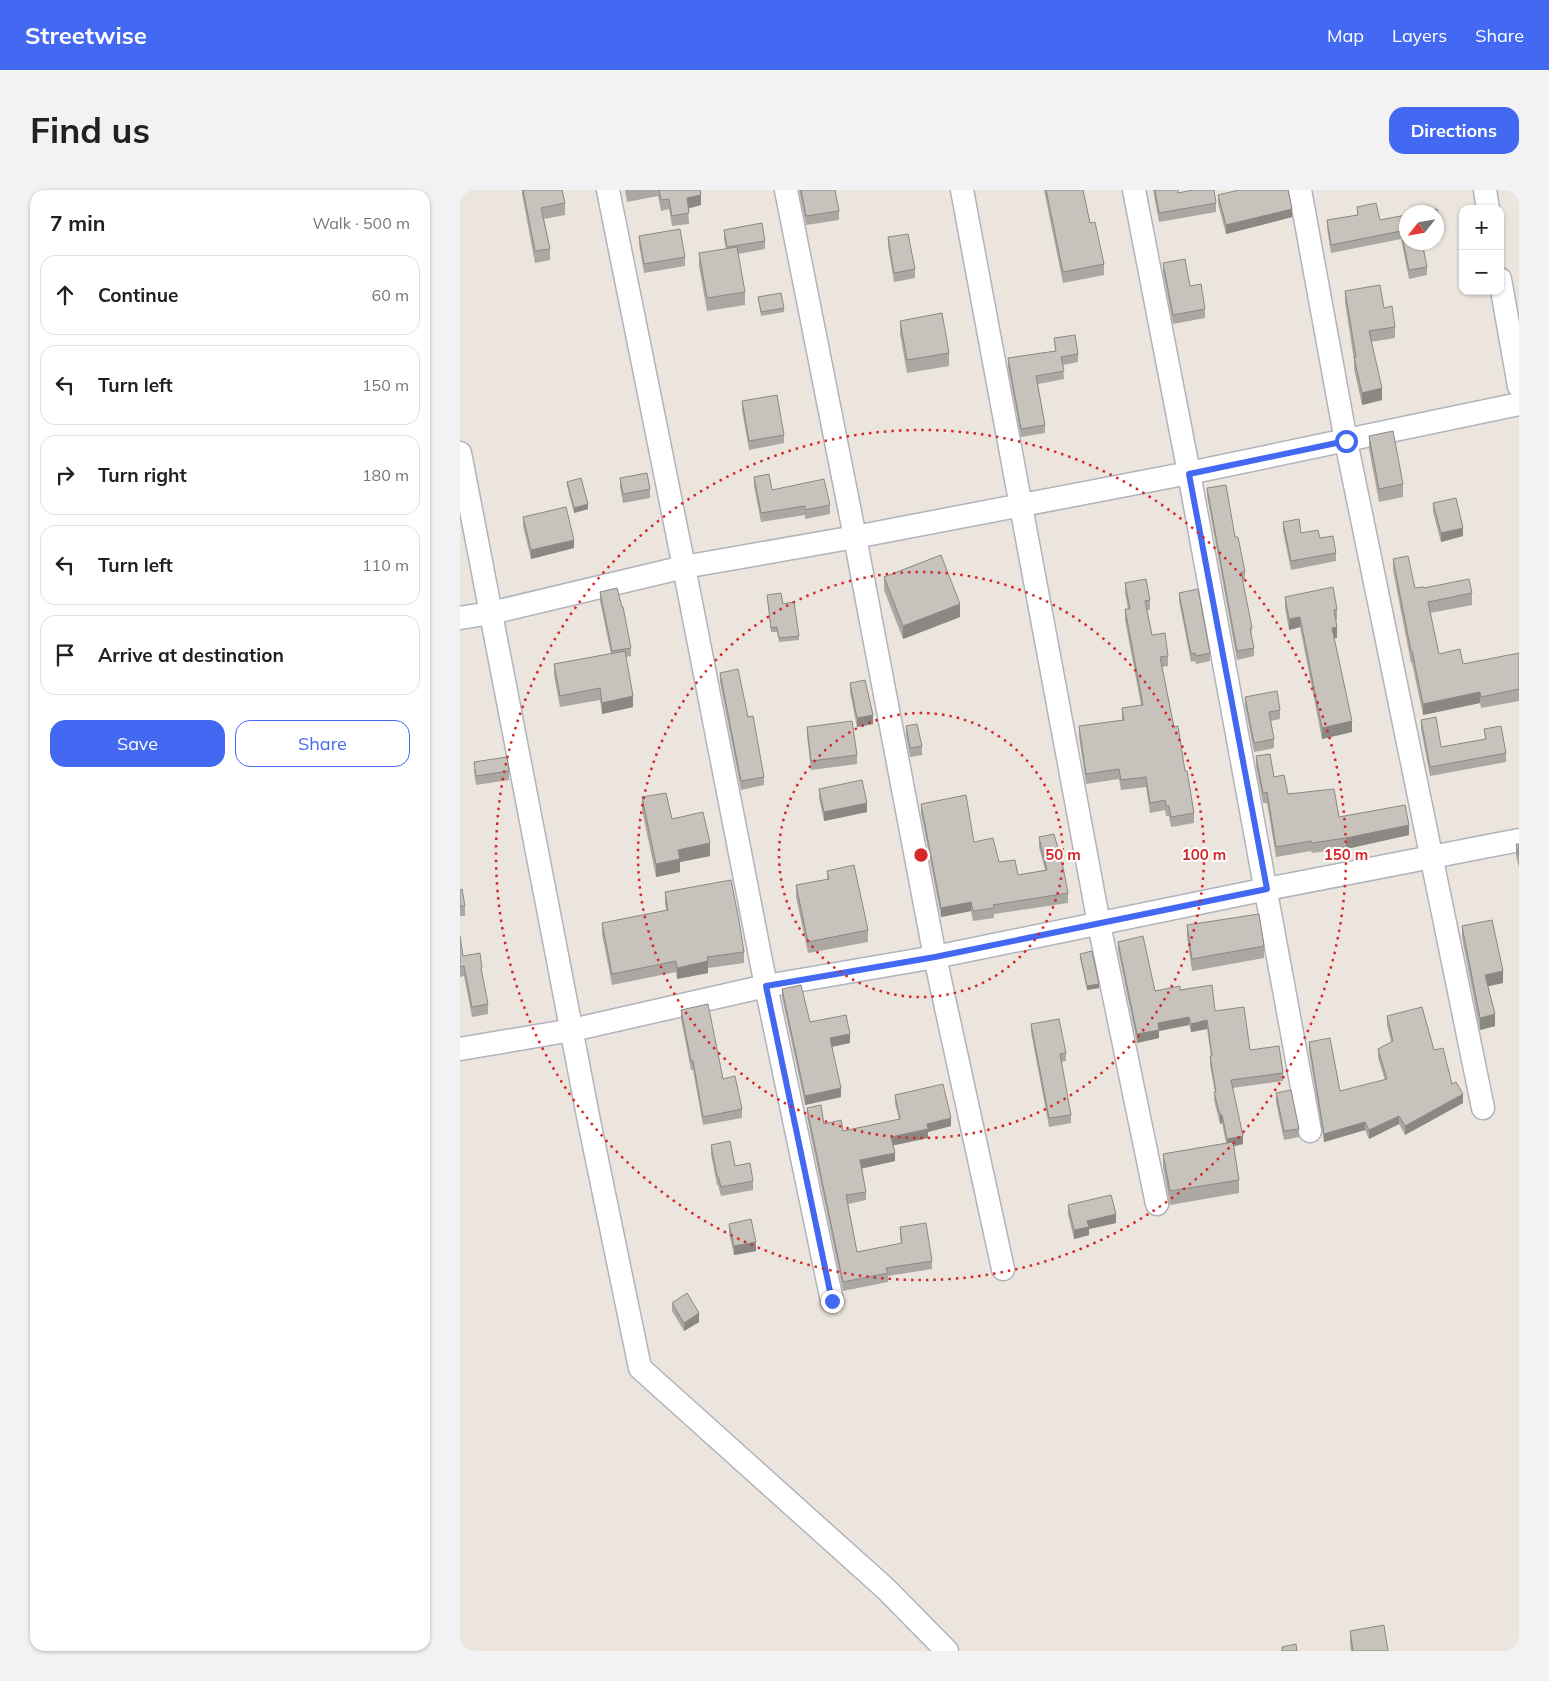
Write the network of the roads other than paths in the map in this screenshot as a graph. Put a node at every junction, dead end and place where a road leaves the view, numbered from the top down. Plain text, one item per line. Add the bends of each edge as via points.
1 (608, 190) edge
2 (786, 190) edge
3 (962, 190) edge
4 (1134, 190) edge
5 (1300, 190) edge
6 (1485, 190) edge
7 (1487, 205) edge
8 (1503, 295) edge
9 (1519, 386) edge
10 (1519, 404) edge
11 (1346, 441) junction
12 (460, 453) edge
13 (1189, 474) junction
14 (1021, 505) junction
15 (855, 537) junction
16 (684, 567) junction
17 (491, 613) junction
18 (460, 618) edge
19 (1519, 840) edge
20 (1432, 857) junction
21 (1267, 889) junction
22 (1099, 924) junction
23 (935, 957) junction
24 (766, 986) junction
25 (572, 1030) junction
26 (460, 1049) edge
27 (1483, 1108) dead end
28 (1310, 1131) dead end
29 (1156, 1204) dead end
30 (1003, 1269) dead end
31 (832, 1301) dead end
32 (947, 1651) edge

1 - 16 street
2 - 15 street
3 - 14 street
4 - 13 street
5 - 11 street
6 - 7 street
8 - 9 street
10 - 11 street
11 - 13 street
11 - 20 street
12 - 17 street
13 - 14 street
13 - 21 street
14 - 15 street
14 - 22 street
15 - 16 street
15 - 23 street
16 - 17 street
16 - 24 street
17 - 18 street
17 - 25 street
19 - 20 street
20 - 21 street
20 - 27 street
21 - 22 street
21 - 28 street
22 - 23 street
22 - 29 street
23 - 24 street
23 - 30 street
24 - 25 street
24 - 31 street
25 - 26 street
25 - 32 street via 640,1368 886,1589

